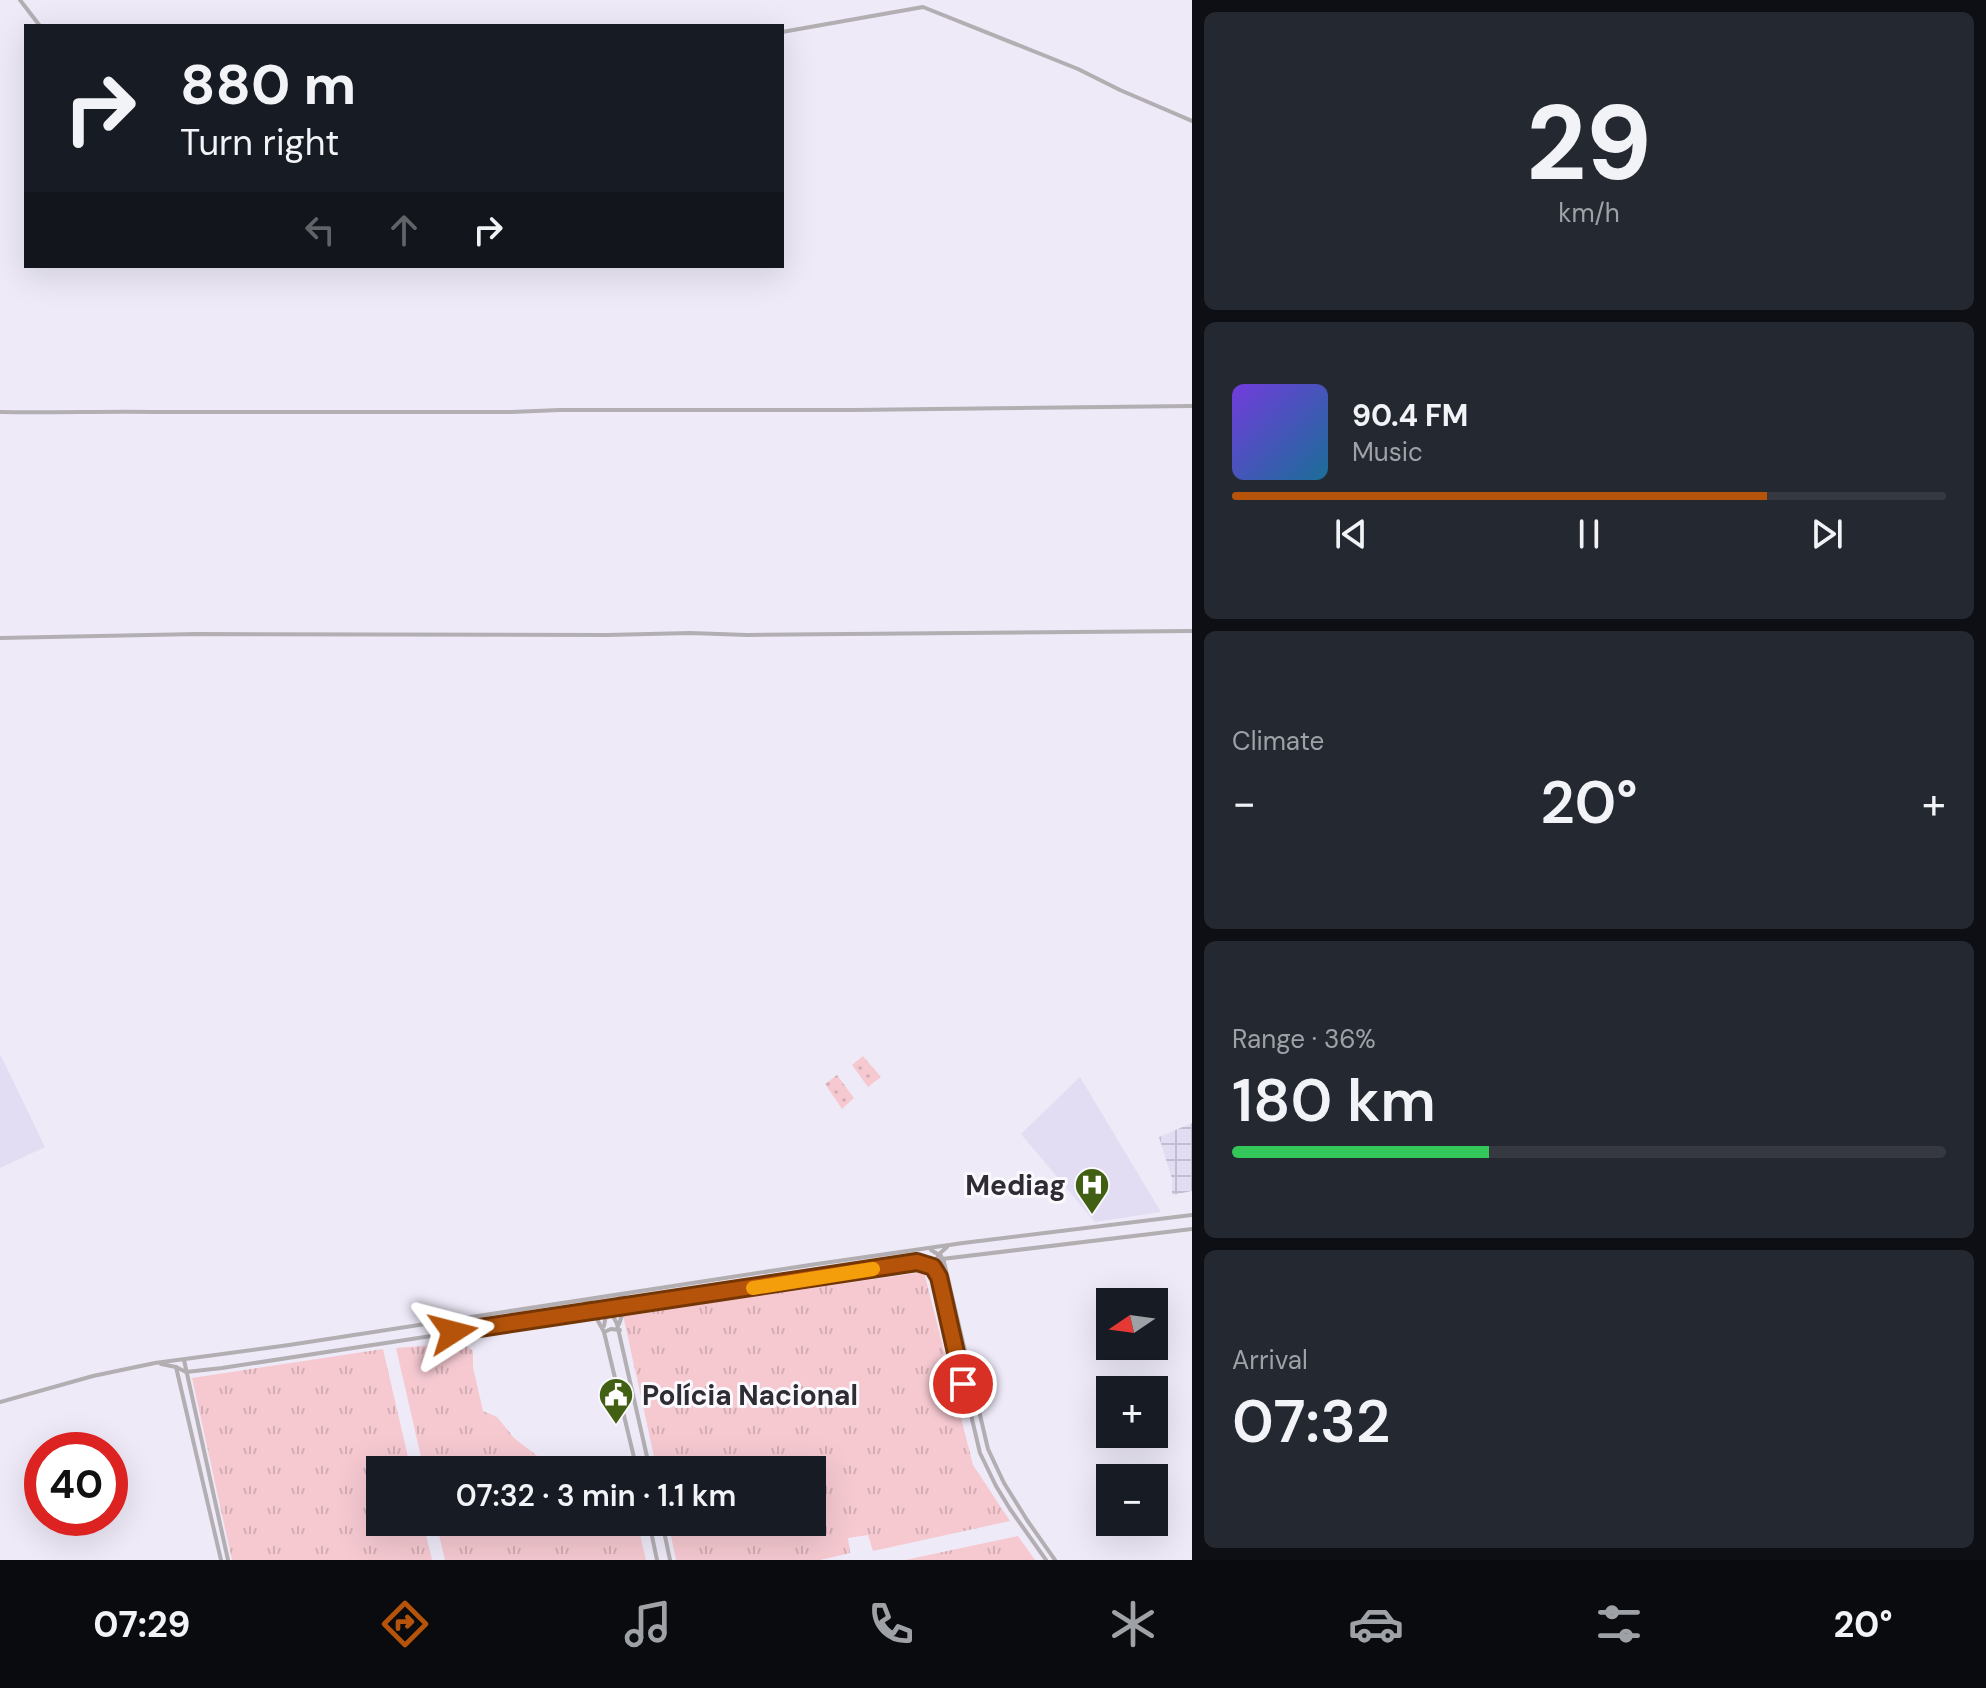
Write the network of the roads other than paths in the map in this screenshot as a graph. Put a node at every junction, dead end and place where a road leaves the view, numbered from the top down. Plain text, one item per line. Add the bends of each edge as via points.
1 (20, 0) edge
2 (38, 24) edge
3 (784, 32) edge
4 (1192, 121) edge
5 (1192, 406) edge
6 (0, 412) edge
7 (1192, 631) edge
8 (0, 638) edge
9 (1192, 1215) edge
10 (1192, 1229) edge
11 (963, 1243) junction
12 (952, 1245) junction
13 (918, 1249) junction
14 (939, 1254) junction
15 (962, 1257) junction
16 (943, 1259) junction
17 (936, 1260) junction
18 (917, 1262) junction
19 (947, 1276) junction
20 (939, 1277) junction
21 (637, 1291) junction
22 (630, 1292) junction
23 (575, 1300) junction
24 (639, 1305) junction
25 (632, 1306) junction
26 (608, 1310) junction
27 (584, 1313) junction
28 (577, 1314) junction
29 (620, 1330) junction
30 (604, 1332) junction
31 (205, 1357) junction
32 (184, 1360) junction
33 (176, 1364) junction
34 (207, 1370) junction
35 (186, 1372) junction
36 (189, 1388) junction
37 (181, 1390) junction
38 (0, 1402) edge
39 (634, 1456) edge
40 (647, 1456) edge
41 (652, 1536) edge
42 (665, 1536) edge
43 (221, 1560) edge
44 (228, 1560) edge
45 (657, 1560) edge
46 (670, 1560) edge
47 (1046, 1560) edge
48 (1055, 1560) edge

1 - 2 street
3 - 4 street via 923,7
5 - 6 street
7 - 8 street
9 - 11 street
10 - 15 street
11 - 12 street
11 - 15 street
12 - 13 street
12 - 14 street
13 - 14 street
13 - 18 street
13 - 21 street
14 - 16 street
14 - 17 street
15 - 16 street
15 - 19 street via 948,1264
16 - 17 street
16 - 19 street
17 - 18 street
17 - 20 street
18 - 20 street via 933,1267
18 - 24 street
19 - 48 street via 988,1449
20 - 47 street via 980,1453
21 - 22 street
21 - 24 street via 631,1299
22 - 23 street
22 - 26 street
23 - 26 street
23 - 28 street via 583,1306
23 - 31 street
24 - 25 street
25 - 26 street
25 - 29 street via 620,1317
26 - 27 street
26 - 29 street
26 - 30 street
27 - 28 street
27 - 30 street via 597,1319
28 - 34 street
29 - 30 street
29 - 40 street
30 - 39 street
31 - 32 street
31 - 34 street via 200,1365
32 - 33 street
32 - 35 street
33 - 35 street
33 - 37 street
33 - 38 street via 93,1376
34 - 35 street
35 - 36 street
36 - 37 street via 184,1384
36 - 44 street
37 - 43 street
41 - 45 street
42 - 46 street

